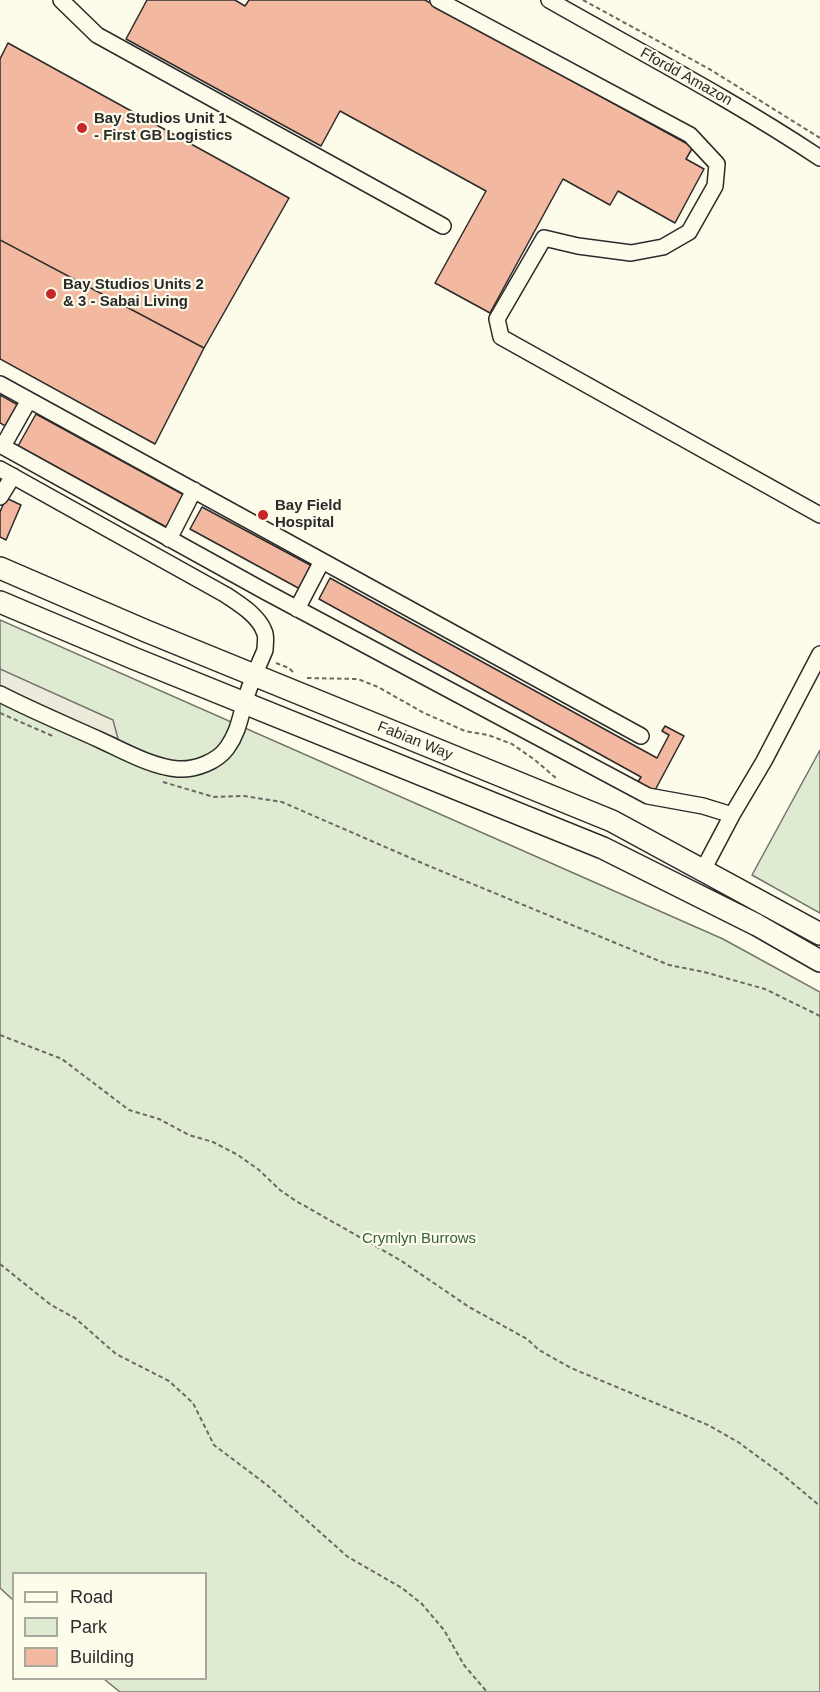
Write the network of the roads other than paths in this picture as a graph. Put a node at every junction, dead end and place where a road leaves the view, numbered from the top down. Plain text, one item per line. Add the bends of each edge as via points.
1 (61, 0) edge
2 (438, 0) edge
3 (549, 0) edge
4 (820, 158) edge
5 (443, 226) dead end
6 (0, 384) edge
7 (29, 400) junction
8 (2, 446) edge
9 (6, 472) edge
10 (194, 490) junction
11 (0, 497) edge
12 (820, 515) edge
13 (170, 539) junction
14 (322, 561) junction
15 (0, 568) edge
16 (0, 602) edge
17 (297, 609) junction
18 (820, 654) edge
19 (258, 666) junction
20 (0, 694) edge
21 (244, 702) junction
22 (641, 736) dead end
23 (732, 814) junction
24 (703, 870) junction
25 (820, 934) edge
26 (820, 961) edge

1 - 5 street via 97,35
2 - 12 street via 690,135 717,164 715,186 689,232 663,247 632,253 544,238 497,319 501,337
3 - 4 street, Ffordd Amazon via 711,90
6 - 7 street
7 - 8 street
7 - 10 street
8 - 13 street
9 - 11 street
9 - 19 street via 241,605 265,631 265,650
10 - 13 street
10 - 14 street
13 - 17 street
14 - 17 street
14 - 22 street
15 - 19 highway, Fabian Way via 57,594
16 - 21 highway, Fabian Way
17 - 23 street via 648,796
18 - 23 street
19 - 21 street
19 - 24 highway, Fabian Way via 612,821
20 - 21 street via 121,750 178,769 210,762 226,750 242,719
21 - 26 highway, Fabian Way via 603,848
23 - 24 street
24 - 25 highway, Fabian Way

